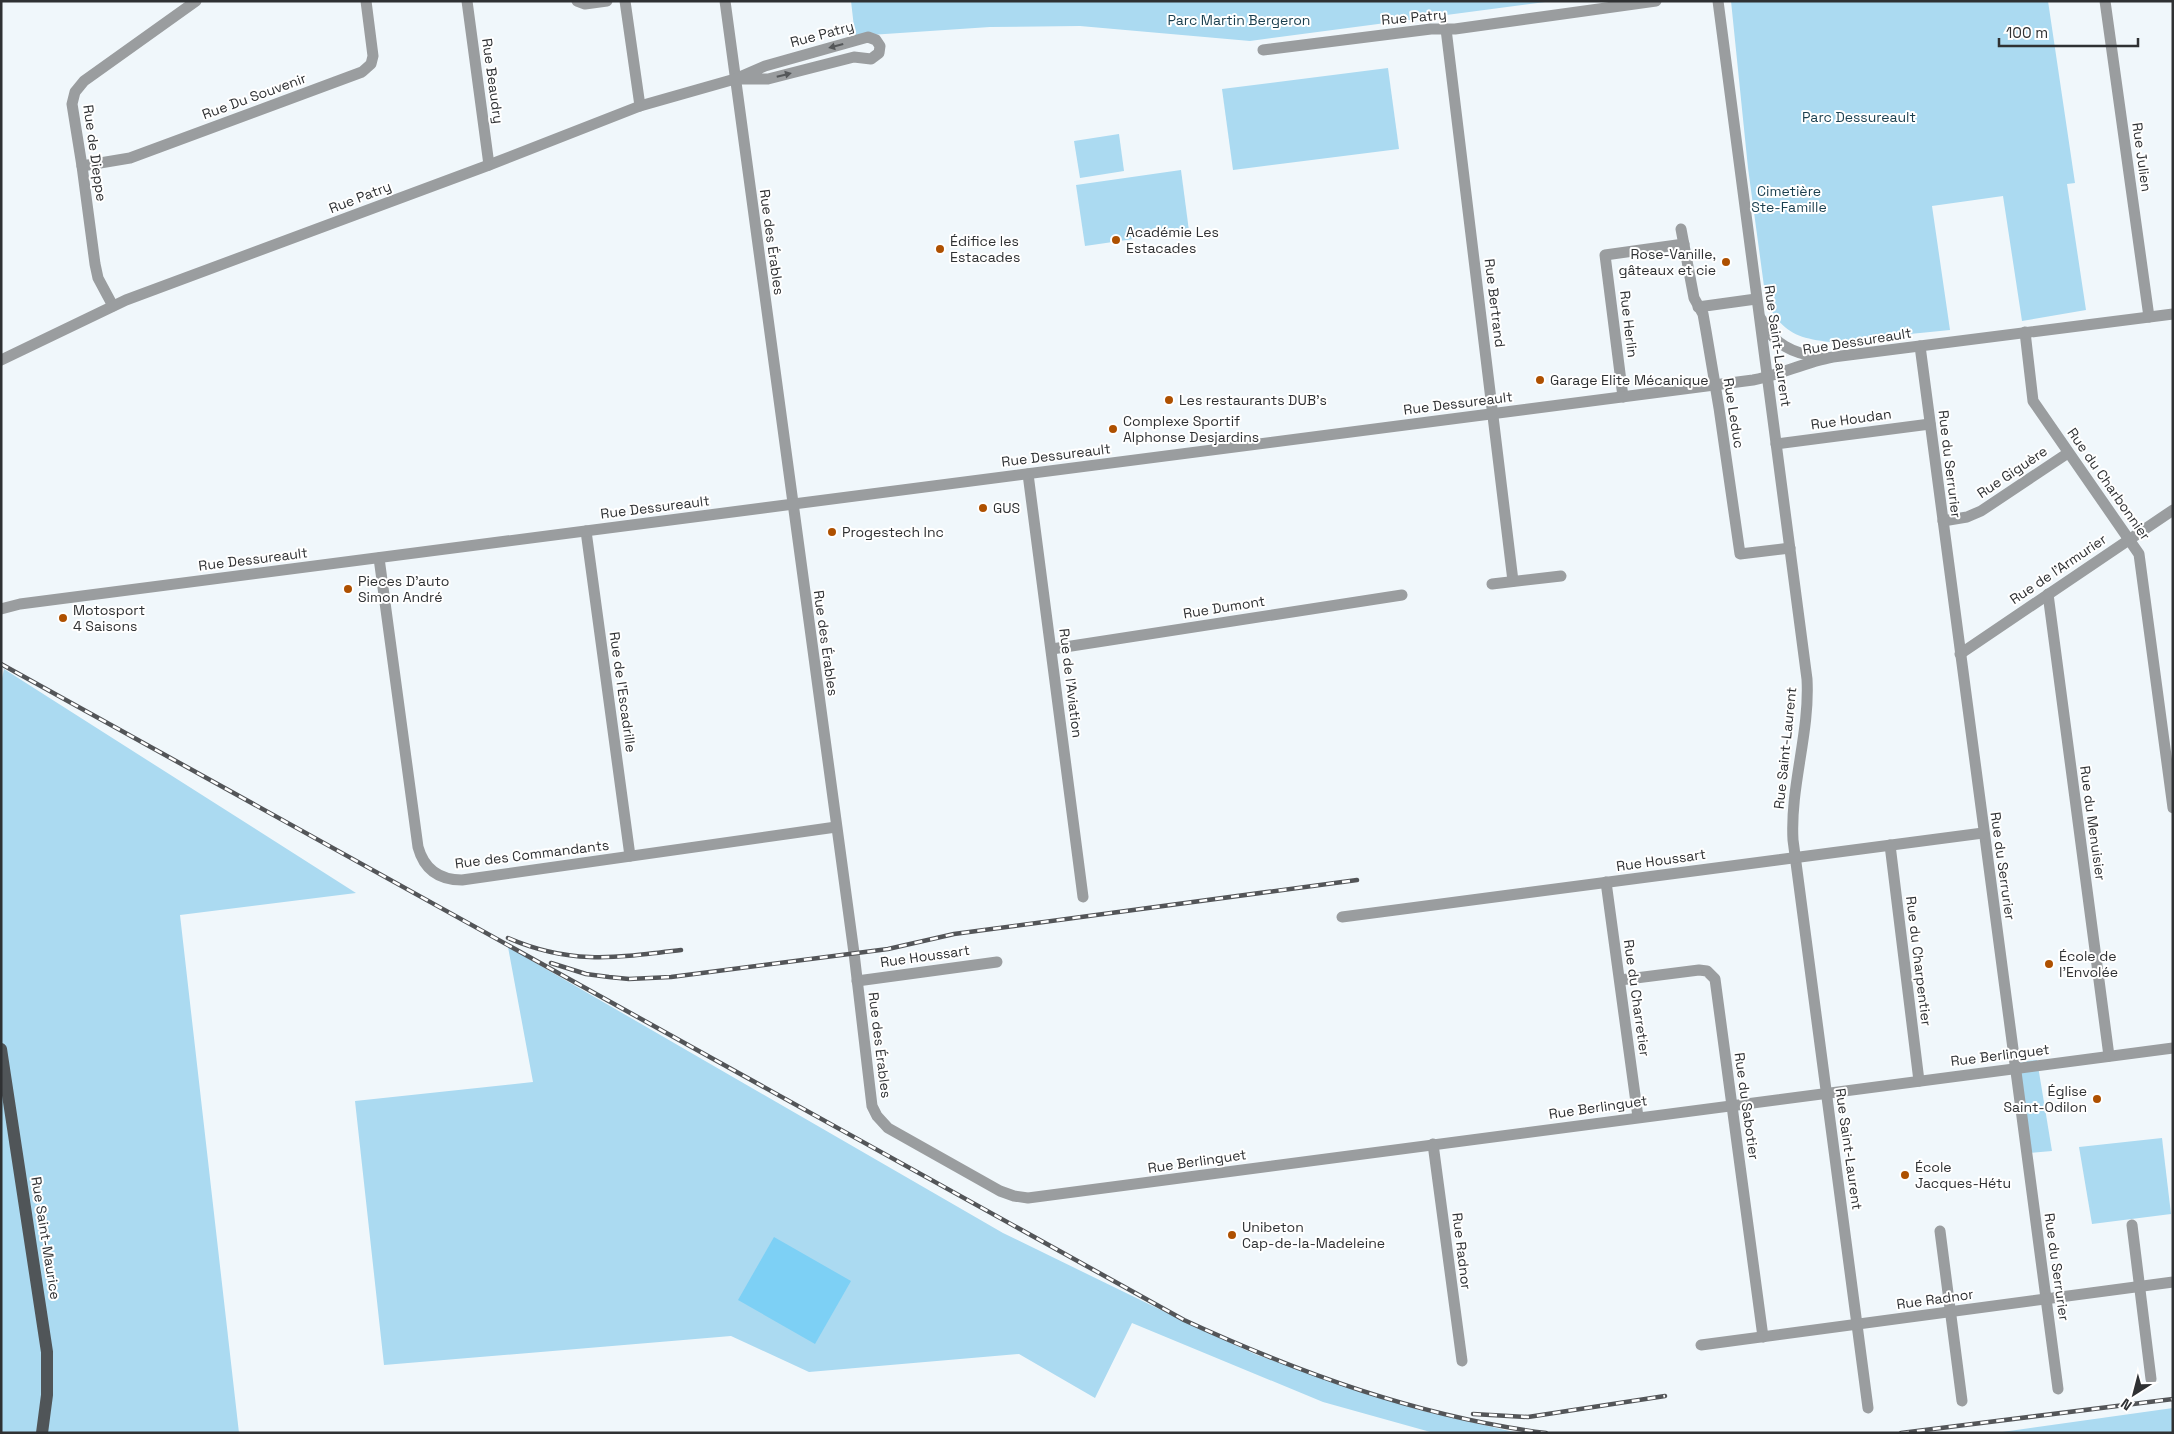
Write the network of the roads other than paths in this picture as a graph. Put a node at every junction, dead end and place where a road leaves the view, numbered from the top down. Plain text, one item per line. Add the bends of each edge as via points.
1 (196, 1) edge
2 (366, 1) edge
3 (468, 1) edge
4 (577, 1) edge
5 (607, 1) edge
6 (625, 1) edge
7 (725, 1) edge
8 (1656, 1) edge
9 (1718, 1) edge
10 (2105, 1) edge
11 (1446, 29) junction
12 (1263, 50) dead end
13 (735, 79) junction
14 (640, 106) junction
15 (489, 165) junction
16 (82, 166) junction
17 (1681, 229) dead end
18 (1684, 244) junction
19 (1757, 304) junction
20 (113, 306) junction
21 (1698, 306) junction
22 (2173, 314) edge
23 (2148, 317) junction
24 (2025, 332) junction
25 (1920, 346) junction
26 (1826, 358) junction
27 (1, 360) edge
28 (1767, 378) junction
29 (1714, 385) junction
30 (1623, 397) junction
31 (1494, 414) junction
32 (1930, 424) junction
33 (1776, 444) junction
34 (2068, 453) junction
35 (1028, 474) junction
36 (793, 504) junction
37 (2173, 510) edge
38 (1943, 521) junction
39 (586, 531) junction
40 (2129, 539) junction
41 (1790, 548) junction
42 (379, 558) junction
43 (1561, 576) dead end
44 (1513, 581) junction
45 (1492, 584) dead end
46 (2048, 594) junction
47 (1402, 595) dead end
48 (1, 609) edge
49 (1052, 649) junction
50 (1960, 654) junction
51 (2173, 808) edge
52 (836, 827) junction
53 (1983, 833) junction
54 (1890, 845) junction
55 (630, 856) junction
56 (1795, 857) junction
57 (1606, 882) junction
58 (1083, 896) dead end
59 (1342, 917) dead end
60 (998, 962) dead end
61 (1620, 980) junction
62 (857, 981) junction
63 (2173, 1048) edge
64 (1, 1049) edge
65 (2109, 1056) junction
66 (2015, 1068) junction
67 (1919, 1081) junction
68 (1826, 1093) junction
69 (1732, 1105) junction
70 (1638, 1117) junction
71 (1433, 1144) junction
72 (1028, 1198) joint
73 (2132, 1225) dead end
74 (1940, 1232) dead end
75 (2173, 1282) edge
76 (2140, 1287) junction
77 (2046, 1299) junction
78 (1951, 1312) junction
79 (1858, 1324) junction
80 (1763, 1337) junction
81 (1700, 1345) dead end
82 (1462, 1361) dead end
83 (2151, 1379) dead end
84 (2058, 1389) dead end
85 (1962, 1401) dead end
86 (1868, 1408) dead end
87 (42, 1433) edge

1 - 16 street, Rue de Dieppe via 84,81 74,92 72,109
2 - 16 street, Rue Du Souvenir via 373,56 371,64 362,72 130,158
3 - 15 street, Rue Beaudry
4 - 5 street via 585,4
6 - 14 street
7 - 13 street, Rue des Érables
8 - 11 street, Rue Patry
9 - 19 street, Rue Saint-Laurent
10 - 23 street, Rue Julien
11 - 12 street, Rue Patry
11 - 31 street, Rue Bertrand
13 -> 13 street, Rue Patry via 768,79 854,57 871,60 879,53 880,46 868,37 765,66
13 - 14 street, Rue Patry
13 - 36 street, Rue des Érables
14 - 15 street, Rue Patry
15 - 20 street, Rue Patry
16 - 20 street, Rue de Dieppe via 98,278
17 - 18 street, Rue Leduc
18 - 21 street, Rue Leduc
18 - 30 street, Rue Herlin via 1605,255
19 - 21 street
19 - 26 street via 1769,331 1785,347
19 - 28 street, Rue Saint-Laurent
20 - 27 street, Rue Patry
21 - 29 street, Rue Leduc via 1703,314
22 - 23 street, Rue Dessureault
23 - 24 street, Rue Dessureault
24 - 25 street, Rue Dessureault
24 - 34 street, Rue du Charbonnier via 2032,397
25 - 26 street, Rue Dessureault
25 - 32 street, Rue du Serrurier
26 - 28 street, Rue Dessureault
28 - 29 street, Rue Dessureault
28 - 33 street, Rue Saint-Laurent
29 - 30 street, Rue Dessureault
29 - 41 street, Rue Leduc via 1740,554
30 - 31 street, Rue Dessureault
31 - 35 street, Rue Dessureault
31 - 44 street, Rue Bertrand
32 - 33 street, Rue Houdan
32 - 38 street, Rue du Serrurier
33 - 41 street, Rue Saint-Laurent
34 - 38 street, Rue Giguère via 1981,511
34 - 40 street, Rue du Charbonnier
35 - 36 street, Rue Dessureault
35 - 49 street, Rue de l'Aviation
36 - 39 street, Rue Dessureault
36 - 52 street, Rue des Érables
37 - 40 street, Rue de l'Armurier
38 - 50 street, Rue du Serrurier
39 - 42 street, Rue Dessureault
39 - 55 street, Rue de l'Escadrille
40 - 46 street, Rue de l'Armurier
40 - 51 street, Rue du Charbonnier via 2141,561
41 - 56 street, Rue Saint-Laurent via 1808,694 1794,816
42 - 48 street, Rue Dessureault
42 - 55 street, Rue des Commandants via 418,847 428,867 444,878 462,880
43 - 44 street
44 - 45 street
46 - 50 street, Rue de l'Armurier
46 - 65 street, Rue du Menuisier
47 - 49 street, Rue Dumont
49 - 58 street, Rue de l'Aviation
50 - 53 street, Rue du Serrurier
52 - 55 street, Rue des Commandants
52 - 62 street, Rue des Érables
53 - 54 street, Rue Houssart
53 - 66 street, Rue du Serrurier
54 - 56 street, Rue Houssart
54 - 67 street, Rue du Charpentier
56 - 57 street, Rue Houssart
56 - 68 street, Rue Saint-Laurent
57 - 59 street, Rue Houssart
57 - 61 street, Rue du Charretier
60 - 62 street, Rue Houssart
61 - 69 street, Rue du Sabotier via 1699,970 1713,976
61 - 70 street, Rue du Charretier
62 - 72 street, Rue des Érables via 872,1106 876,1116 893,1131 995,1188
63 - 65 street, Rue Berlinguet
64 - 87 main road, Rue Saint-Maurice via 47,1352 48,1395
65 - 66 street, Rue Berlinguet
66 - 67 street, Rue Berlinguet
66 - 77 street, Rue du Serrurier
67 - 68 street, Rue Berlinguet
68 - 69 street, Rue Berlinguet
68 - 79 street, Rue Saint-Laurent
69 - 70 street, Rue Berlinguet
69 - 80 street, Rue du Sabotier
70 - 71 street, Rue Berlinguet
71 - 72 street, Rue Berlinguet
71 - 82 street, Rue Radnor
73 - 76 street
74 - 78 street
75 - 76 street, Rue Radnor
76 - 77 street, Rue Radnor
76 - 83 street
77 - 78 street, Rue Radnor
77 - 84 street, Rue du Serrurier
78 - 79 street, Rue Radnor
78 - 85 street
79 - 80 street, Rue Radnor
79 - 86 street, Rue Saint-Laurent
80 - 81 street, Rue Radnor

